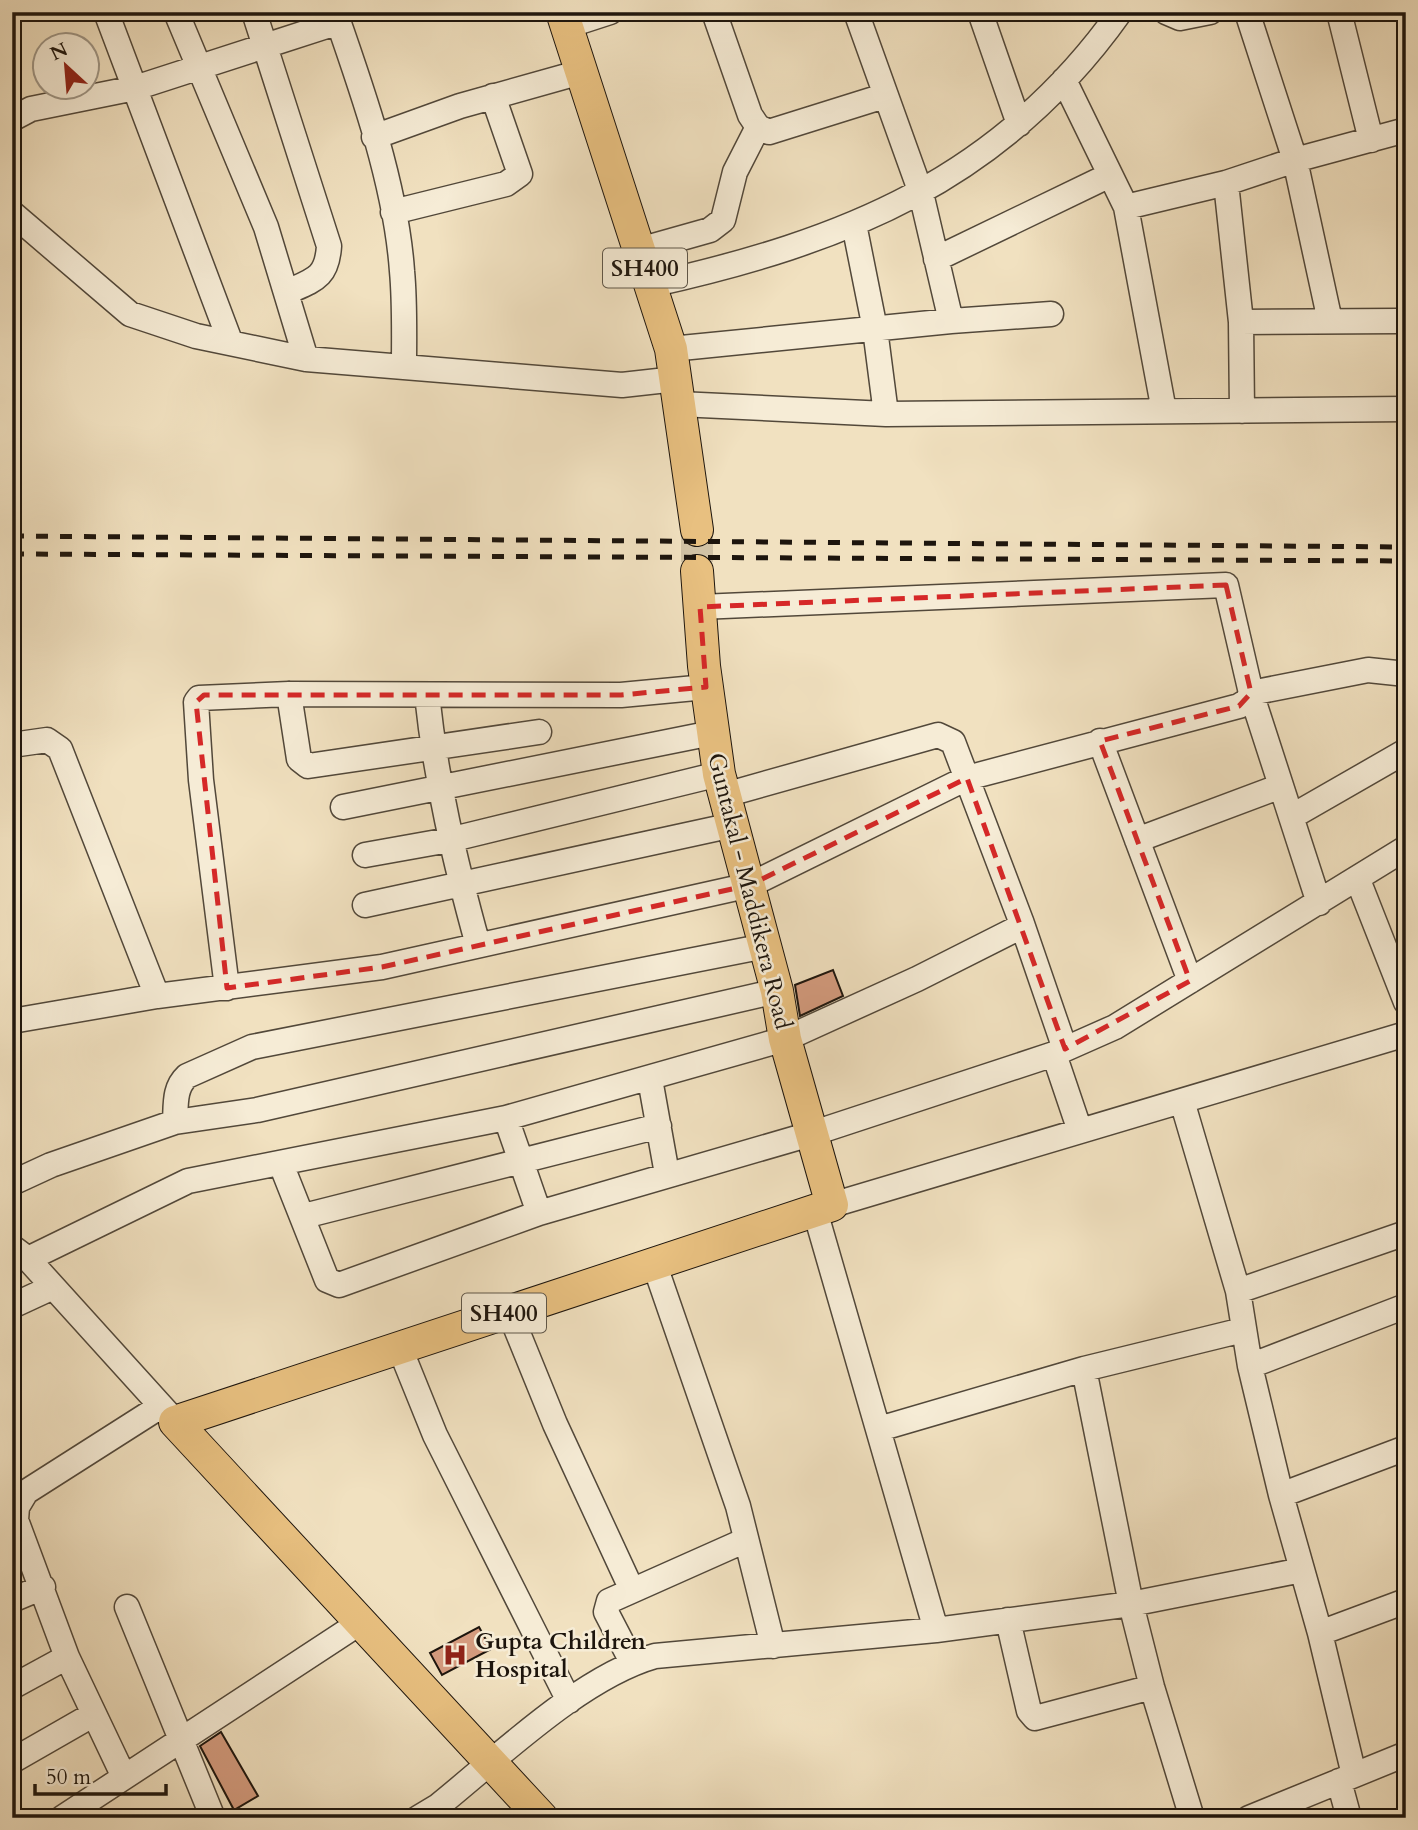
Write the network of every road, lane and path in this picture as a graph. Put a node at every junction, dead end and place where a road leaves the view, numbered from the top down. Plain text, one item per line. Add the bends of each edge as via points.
1 (106, 12) edge
2 (176, 12) edge
3 (254, 12) edge
4 (610, 12) edge
5 (713, 12) edge
6 (856, 12) edge
7 (980, 12) edge
8 (1166, 12) edge
9 (1210, 12) edge
10 (1247, 12) edge
11 (1339, 12) edge
12 (337, 17) edge
13 (1110, 18) edge
14 (565, 19) edge
15 (266, 46) junction
16 (198, 68) junction
17 (581, 72) junction
18 (1064, 80) junction
19 (135, 88) junction
20 (493, 96) junction
21 (884, 96) junction
22 (12, 119) edge
23 (1019, 124) junction
24 (758, 127) junction
25 (1406, 130) edge
26 (374, 137) junction
27 (1371, 140) junction
28 (1295, 160) junction
29 (1110, 175) junction
30 (1226, 183) junction
31 (921, 194) junction
32 (1126, 207) junction
33 (12, 212) edge
34 (393, 212) junction
35 (854, 224) junction
36 (639, 250) junction
37 (936, 259) junction
38 (650, 285) junction
39 (286, 292) junction
40 (1051, 314) dead end
41 (951, 321) junction
42 (1330, 321) junction
43 (1399, 321) dead end
44 (1241, 322) junction
45 (874, 329) junction
46 (230, 341) junction
47 (306, 359) junction
48 (404, 367) junction
49 (675, 377) junction
50 (1406, 409) edge
51 (1164, 411) junction
52 (1242, 411) junction
53 (886, 414) junction
54 (697, 530) tunnel mouth
55 (697, 571) tunnel mouth
56 (700, 607) junction
57 (1406, 674) edge
58 (706, 687) junction
59 (1251, 693) junction
60 (289, 694) junction
61 (427, 695) junction
62 (539, 732) dead end
63 (712, 733) junction
64 (1100, 741) junction
65 (12, 745) edge
66 (432, 748) junction
67 (1406, 751) edge
68 (967, 778) junction
69 (1281, 786) junction
70 (440, 787) junction
71 (726, 798) junction
72 (343, 807) dead end
73 (1291, 817) junction
74 (449, 840) junction
75 (1137, 840) junction
76 (1406, 848) edge
77 (365, 855) dead end
78 (1358, 880) junction
79 (461, 884) junction
80 (750, 885) junction
81 (1319, 903) junction
82 (365, 905) dead end
83 (1021, 921) junction
84 (478, 945) junction
85 (765, 946) junction
86 (1190, 981) junction
87 (227, 988) junction
88 (777, 991) junction
89 (156, 996) junction
90 (1406, 1002) edge
91 (12, 1021) edge
92 (1406, 1034) edge
93 (785, 1039) junction
94 (1060, 1051) junction
95 (650, 1079) junction
96 (1182, 1101) junction
97 (506, 1118) junction
98 (175, 1122) junction
99 (659, 1126) junction
100 (1080, 1132) junction
101 (814, 1133) junction
102 (521, 1160) junction
103 (281, 1164) junction
104 (667, 1174) junction
105 (12, 1183) edge
106 (824, 1208) junction
107 (539, 1213) junction
108 (304, 1216) junction
109 (1406, 1233) edge
110 (20, 1253) edge
111 (654, 1263) junction
112 (52, 1287) junction
113 (1238, 1291) junction
114 (12, 1306) edge
115 (1406, 1306) edge
116 (509, 1311) junction
117 (1243, 1330) junction
118 (399, 1346) junction
119 (1250, 1366) junction
120 (1084, 1369) junction
121 (168, 1414) junction
122 (878, 1429) junction
123 (1406, 1448) edge
124 (1281, 1495) junction
125 (746, 1540) junction
126 (1302, 1570) junction
127 (43, 1587) junction
128 (631, 1588) junction
129 (12, 1600) edge
130 (1406, 1601) edge
131 (1131, 1604) junction
132 (127, 1607) dead end
133 (1008, 1620) junction
134 (361, 1622) junction
135 (936, 1630) junction
136 (1320, 1633) junction
137 (773, 1646) junction
138 (67, 1657) junction
139 (632, 1662) junction
140 (12, 1687) edge
141 (1152, 1687) junction
142 (569, 1701) junction
143 (94, 1714) junction
144 (180, 1740) junction
145 (1406, 1754) edge
146 (12, 1761) edge
147 (491, 1763) junction
148 (124, 1777) junction
149 (1346, 1778) junction
150 (433, 1814) edge
151 (62, 1818) edge
152 (213, 1818) edge
153 (542, 1818) edge
154 (1192, 1818) edge
155 (1249, 1818) edge
156 (1349, 1818) edge

1 - 19 street
2 - 16 street
3 - 15 street
4 - 14 street
5 - 24 street
6 - 21 street
7 - 23 street
8 - 9 street via 1180,18
10 - 28 street
11 - 27 street
12 - 15 street
12 - 26 street
13 - 18 street
14 - 17 main road, SH400
15 - 16 street
15 - 39 street via 329,246 328,265 317,279
16 - 19 street
16 - 39 street via 265,227
17 - 20 street
17 - 36 main road, SH400
18 - 23 street
18 - 29 street
19 - 22 street via 31,109
19 - 46 street
20 - 26 street
20 - 34 street via 520,174 506,184
21 - 24 street via 769,132
21 - 31 street
23 - 31 street via 996,145
24 - 36 street via 735,172 723,220 710,230
25 - 27 street
26 - 34 street
27 - 28 street
28 - 30 street
28 - 42 street
29 - 32 street
29 - 37 street
30 - 32 street
30 - 44 street
31 - 35 street
31 - 37 street
32 - 51 street
33 - 46 street via 130,314 196,336
34 - 48 street via 402,269
35 - 38 street via 734,266
35 - 45 street
36 - 38 main road, SH400
37 - 41 street
38 - 49 main road, SH400
39 - 47 street
40 - 41 street
41 - 45 street
42 - 43 street
42 - 44 street
44 - 52 street
45 - 49 street
45 - 53 street
46 - 47 street
47 - 48 street
48 - 49 street via 622,385
49 - 53 street
49 - 54 main road, SH400
50 - 52 street
51 - 52 street
51 - 53 street
55 - 56 main road, Guntakal - Maddikera Road
56 - 58 main road, Guntakal - Maddikera Road
56 - 59 street via 1227,585
57 - 59 street via 1368,670
58 - 61 street via 621,695
58 - 63 main road, Guntakal - Maddikera Road
59 - 64 street via 1240,706
59 - 69 street
60 - 61 street
60 - 66 street via 299,759 308,766
60 - 87 street via 204,695 196,702
61 - 66 street
62 - 66 street
63 - 70 street
63 - 71 main road, Guntakal - Maddikera Road
64 - 68 street
64 - 75 street
65 - 89 street via 47,740 60,749
66 - 70 street
67 - 73 street
68 - 71 street via 953,742 939,735
68 - 80 street
68 - 83 street
69 - 73 street
69 - 75 street
70 - 72 street
70 - 74 street
71 - 74 street
71 - 79 street
71 - 80 main road, Guntakal - Maddikera Road
73 - 81 street
74 - 77 street
74 - 79 street
75 - 86 street
76 - 78 street
78 - 81 street
78 - 90 street
79 - 82 street
79 - 84 street
80 - 84 street
80 - 85 main road, Guntakal - Maddikera Road
81 - 86 street
83 - 93 street via 1017,931
83 - 94 street
84 - 87 street via 382,967
85 - 88 main road, Guntakal - Maddikera Road
85 - 98 street via 252,1047 187,1076 178,1087
86 - 94 street via 1115,1027
87 - 89 street
88 - 93 main road, Guntakal - Maddikera Road
88 - 98 street via 257,1110
89 - 91 street
92 - 96 street
93 - 95 street
93 - 101 main road, Guntakal - Maddikera Road
94 - 100 street
94 - 101 street
95 - 97 street
95 - 99 street
96 - 100 street
96 - 113 street
97 - 102 street
97 - 103 street
98 - 105 street via 51,1164
99 - 102 street
99 - 104 street
100 - 106 street
101 - 104 street
101 - 106 main road, Guntakal - Maddikera Road
102 - 107 street
102 - 108 street
103 - 108 street
103 - 110 street via 188,1181
104 - 107 street
106 - 111 main road, SH400
106 - 122 street
107 - 108 street via 338,1285 327,1280
109 - 113 street
110 - 112 street
111 - 116 main road, SH400
111 - 125 street
112 - 114 street
112 - 121 street
113 - 117 street
115 - 119 street
116 - 118 main road, SH400
116 - 128 street
117 - 119 street
117 - 120 street
118 - 121 main road, SH400
118 - 142 street via 435,1435
119 - 124 street
120 - 122 street
120 - 131 street
121 - 127 street via 26,1492 16,1520
121 - 134 main road
122 - 135 street
123 - 124 street
124 - 126 street
125 - 128 street
125 - 137 street
126 - 131 street
126 - 136 street
127 - 129 street
127 - 138 street
128 - 139 street via 609,1601 606,1612
130 - 136 street
131 - 133 street
131 - 141 street
132 - 144 street
133 - 135 street
133 - 141 street via 1028,1711 1035,1718
134 - 144 street
134 - 147 main road
135 - 137 street
136 - 149 street
137 - 139 street
138 - 140 street
138 - 143 street
139 - 142 street
141 - 154 street
142 - 147 street
143 - 146 street
143 - 148 street
144 - 148 street
144 - 152 street
145 - 149 street
147 - 150 street
147 - 153 main road
148 - 151 street
149 - 155 street
149 - 156 street

